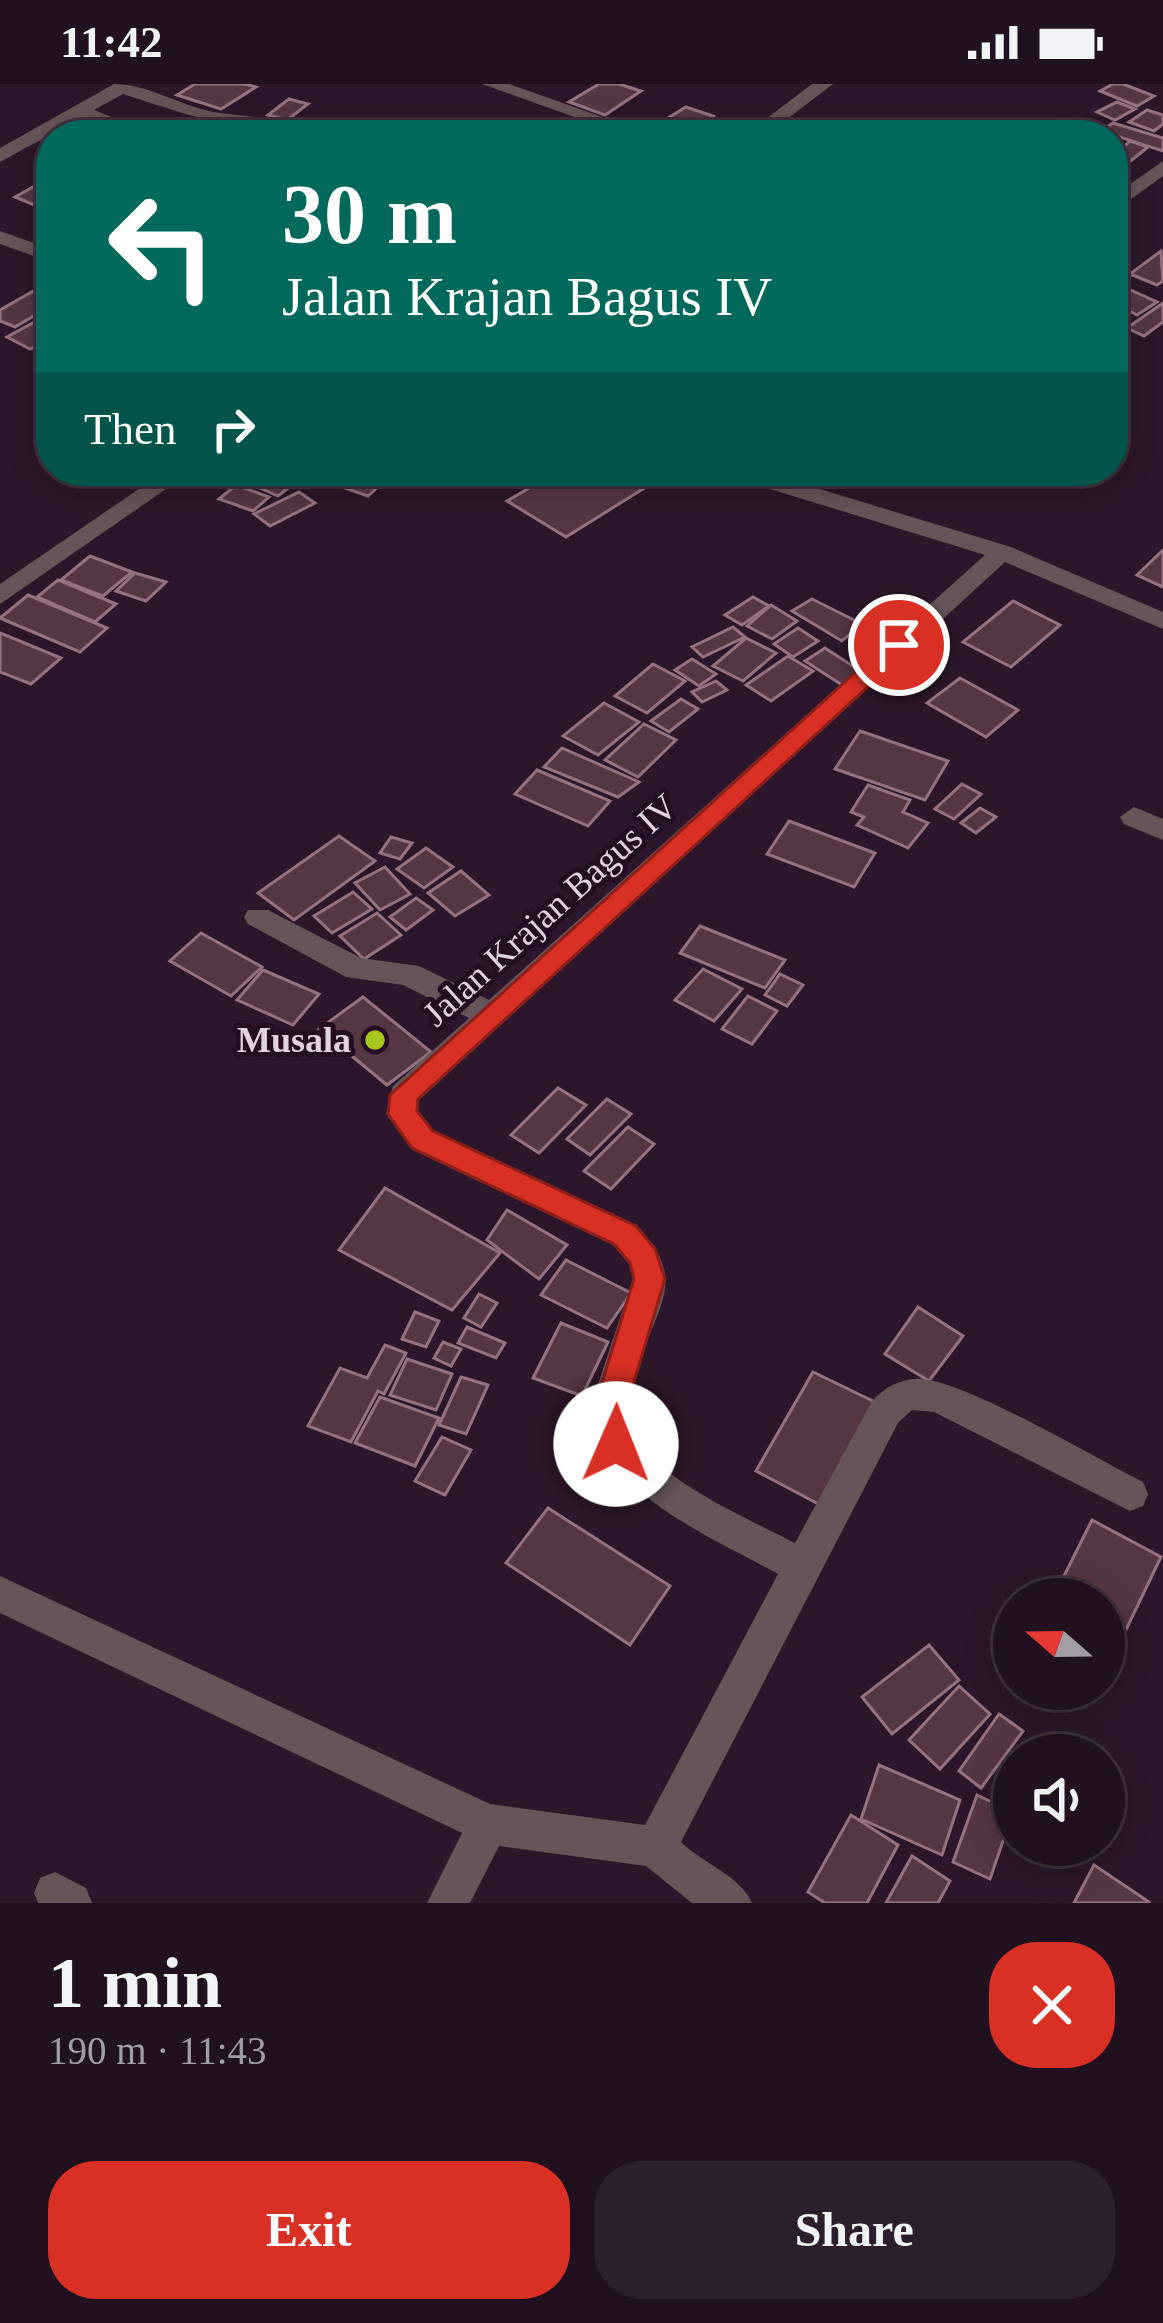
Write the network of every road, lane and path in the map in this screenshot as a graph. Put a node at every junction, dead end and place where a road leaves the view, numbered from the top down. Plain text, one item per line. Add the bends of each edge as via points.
1 (491, 84) edge
2 (824, 84) edge
3 (124, 86) edge
4 (79, 111) junction
5 (63, 120) edge
6 (104, 120) edge
7 (248, 120) edge
8 (599, 120) edge
9 (775, 120) edge
10 (36, 135) edge
11 (0, 156) edge
12 (1163, 167) edge
13 (1128, 194) edge
14 (0, 237) edge
15 (36, 250) edge
16 (158, 486) edge
17 (791, 486) edge
18 (1002, 552) junction
19 (0, 596) edge
20 (1163, 621) edge
21 (1134, 817) dead end
22 (1163, 830) edge
23 (258, 917) dead end
24 (491, 1015) junction
25 (1130, 1494) dead end
26 (802, 1567) junction
27 (0, 1594) edge
28 (488, 1824) junction
29 (656, 1847) junction
30 (448, 1903) edge
31 (731, 1903) edge

1 - 8 street
2 - 9 street
3 - 4 street
3 - 7 street via 211,117
4 - 5 street
4 - 6 street
10 - 11 street
12 - 13 street
14 - 15 street
16 - 19 street
17 - 18 street
18 - 20 street
18 - 24 street, Jalan Krajan Bagus IV
21 - 22 street
23 - 24 street via 356,969 408,974
24 - 26 street, Jalan Krajan Bagus IV via 404,1095 402,1114 422,1140 625,1235 650,1279 608,1415 616,1444 638,1471
25 - 26 street via 941,1398 900,1395
26 - 29 street
27 - 28 street
28 - 29 street
28 - 30 street
29 - 31 street

